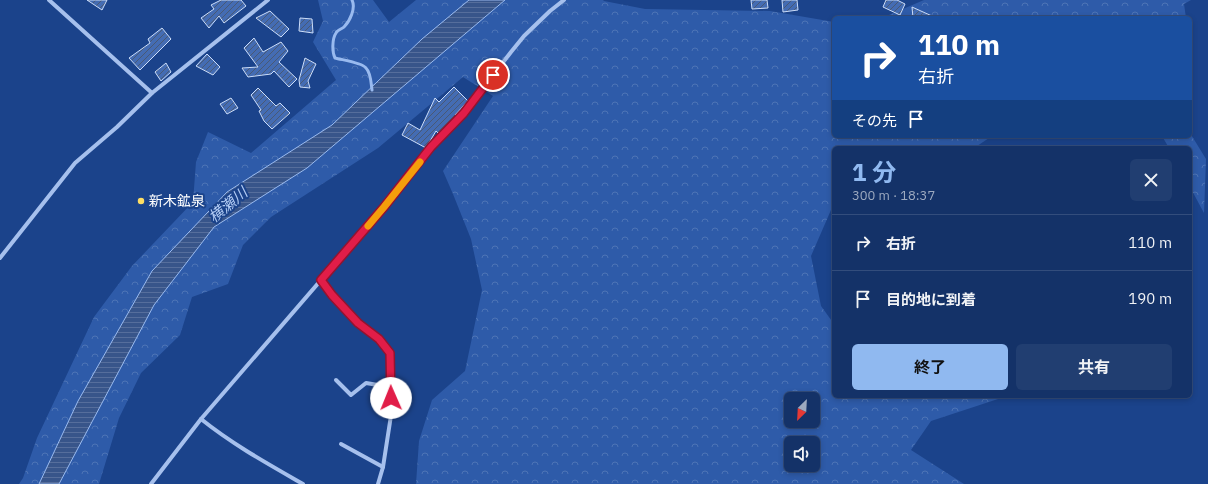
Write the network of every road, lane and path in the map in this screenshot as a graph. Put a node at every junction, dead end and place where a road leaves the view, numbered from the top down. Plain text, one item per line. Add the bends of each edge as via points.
1 (50, 0) edge
2 (268, 0) edge
3 (564, 0) edge
4 (152, 93) junction
5 (0, 258) edge
6 (321, 280) junction
7 (336, 380) dead end
8 (390, 388) junction
9 (201, 419) junction
10 (341, 444) dead end
11 (383, 467) junction
12 (151, 484) edge
13 (303, 484) edge
14 (378, 484) edge

1 - 4 street
2 - 4 street
3 - 6 street via 524,36 464,113 431,147 384,207
4 - 5 street via 76,163
6 - 8 street via 358,323 379,339 390,353
6 - 9 street
7 - 8 street via 351,395 366,383
8 - 11 street via 392,409
9 - 12 street
9 - 13 street via 246,451
10 - 11 street
11 - 14 street

